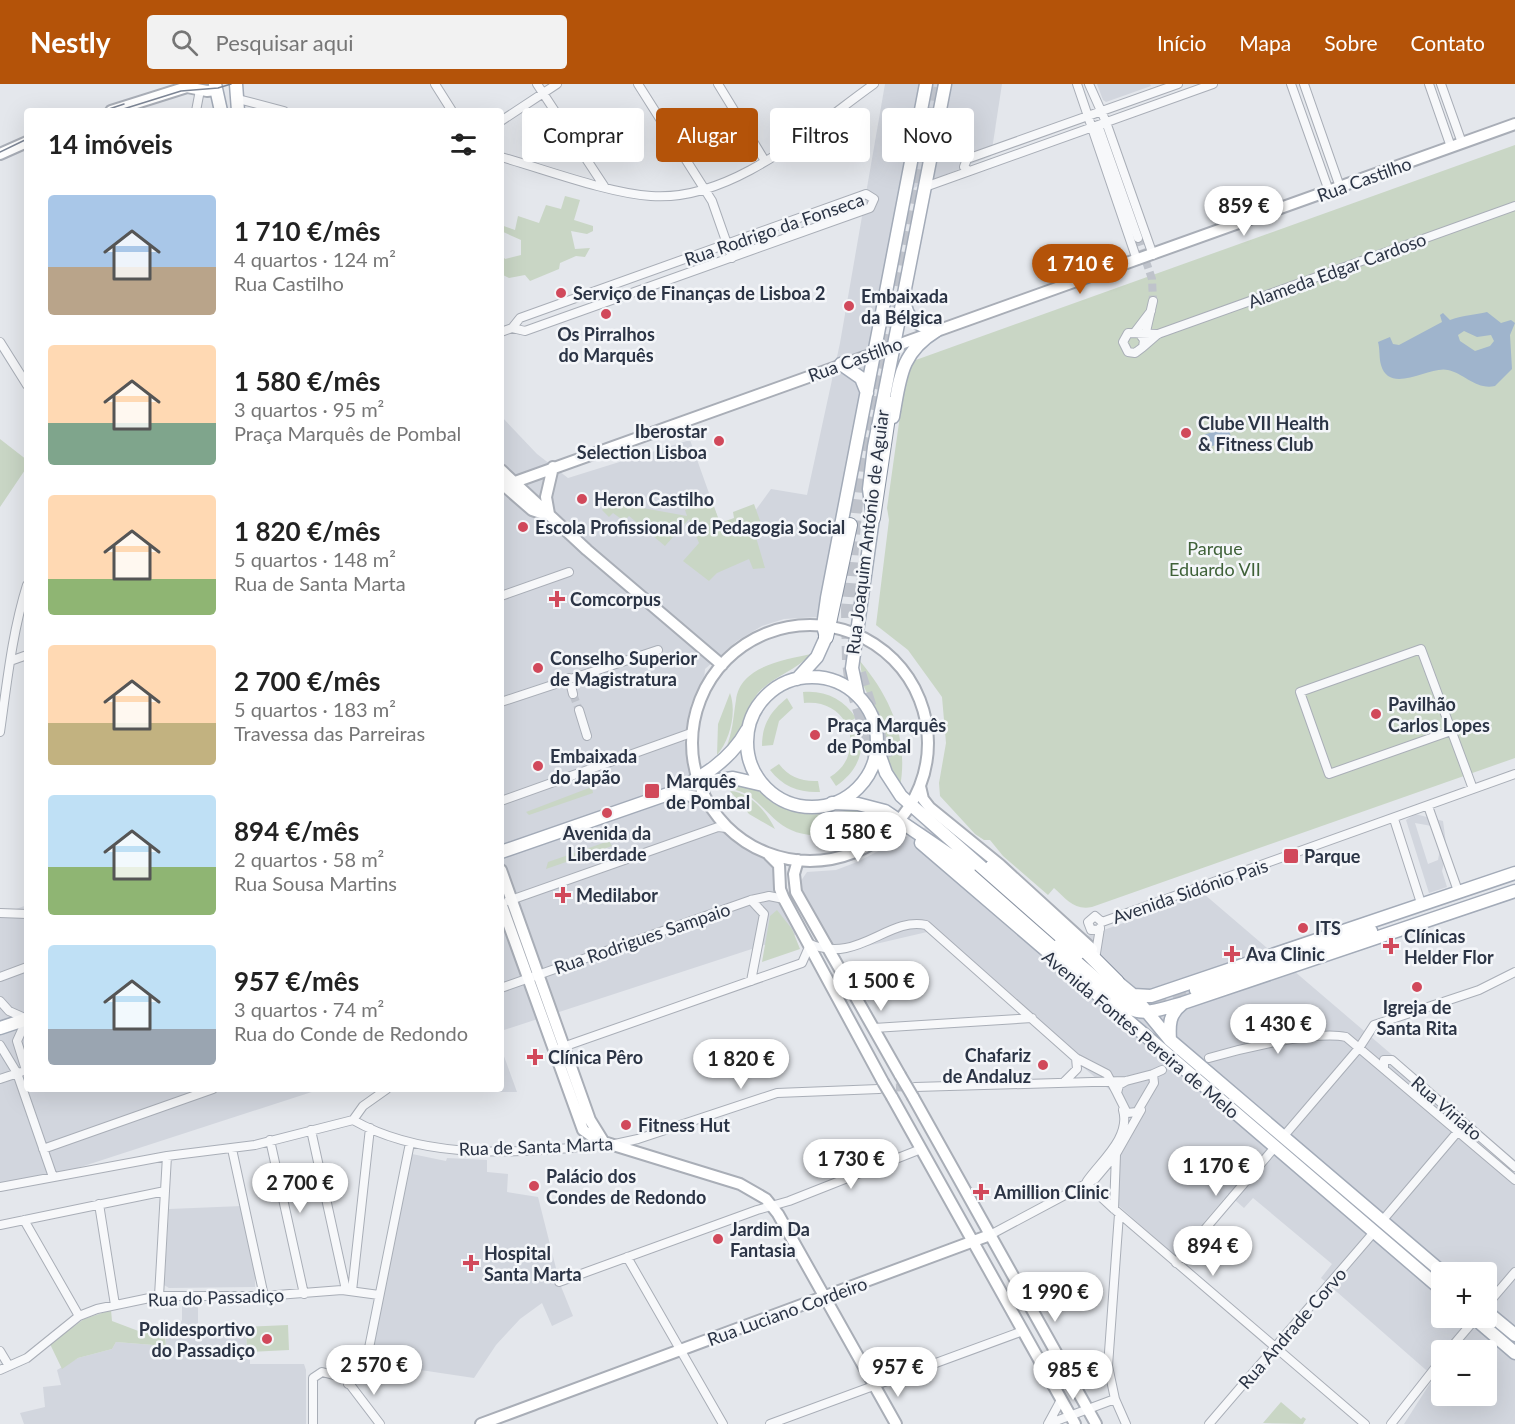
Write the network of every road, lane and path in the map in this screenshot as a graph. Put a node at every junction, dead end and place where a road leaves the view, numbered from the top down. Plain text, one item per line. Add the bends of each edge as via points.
1 (228, 84) edge
2 (236, 84) edge
3 (435, 84) edge
4 (537, 84) edge
5 (557, 84) edge
6 (638, 84) edge
7 (718, 84) edge
8 (873, 84) edge
9 (945, 84) edge
10 (1077, 84) edge
11 (1089, 84) edge
12 (1178, 84) edge
13 (1213, 84) edge
14 (1291, 84) edge
15 (1304, 84) edge
16 (1429, 84) edge
17 (1441, 84) edge
18 (195, 86) edge
19 (215, 87) edge
20 (924, 88) edge
21 (543, 93) junction
22 (238, 106) edge
23 (121, 108) edge
24 (196, 108) edge
25 (221, 108) edge
26 (256, 108) edge
27 (450, 108) edge
28 (1099, 112) junction
29 (1088, 116) junction
30 (504, 119) edge
31 (1515, 124) edge
32 (1098, 125) junction
33 (1024, 139) junction
34 (24, 143) edge
35 (1457, 145) junction
36 (1028, 150) junction
37 (0, 154) edge
38 (504, 158) edge
39 (765, 161) junction
40 (969, 171) junction
41 (604, 186) junction
42 (926, 187) junction
43 (1340, 187) junction
44 (705, 190) junction
45 (1329, 191) junction
46 (1515, 207) edge
47 (1138, 238) tunnel mouth
48 (727, 244) junction
49 (1153, 255) junction
50 (732, 258) junction
51 (1137, 260) junction
52 (906, 293) junction
53 (1153, 301) tunnel mouth
54 (512, 328) junction
55 (936, 331) junction
56 (504, 332) edge
57 (1158, 334) junction
58 (1142, 337) junction
59 (0, 342) edge
60 (895, 345) junction
61 (876, 352) junction
62 (842, 364) junction
63 (891, 367) junction
64 (24, 380) edge
65 (898, 389) junction
66 (868, 396) junction
67 (890, 404) dead end
68 (553, 467) junction
69 (505, 484) edge
70 (550, 516) junction
71 (873, 518) junction
72 (849, 525) dead end
73 (569, 572) dead end
74 (504, 595) edge
75 (24, 596) edge
76 (826, 630) junction
77 (856, 635) junction
78 (658, 650) dead end
79 (24, 656) edge
80 (13, 660) junction
81 (722, 665) junction
82 (569, 678) junction
83 (797, 679) junction
84 (573, 694) tunnel mouth
85 (858, 696) junction
86 (504, 701) edge
87 (579, 710) tunnel mouth
88 (749, 726) junction
89 (1452, 731) junction
90 (0, 732) edge
91 (692, 733) junction
92 (587, 736) dead end
93 (876, 745) junction
94 (1515, 774) edge
95 (697, 779) junction
96 (763, 785) junction
97 (920, 786) junction
98 (1473, 789) junction
99 (671, 793) junction
100 (504, 800) edge
101 (707, 801) junction
102 (832, 803) junction
103 (910, 805) junction
104 (1428, 806) junction
105 (1394, 819) junction
106 (899, 821) junction
107 (727, 828) junction
108 (504, 851) edge
109 (764, 852) junction
110 (798, 860) junction
111 (992, 867) tunnel mouth
112 (968, 874) dead end
113 (1512, 874) edge
114 (1458, 891) junction
115 (1514, 891) edge
116 (784, 899) junction
117 (751, 900) junction
118 (504, 902) edge
119 (1421, 903) junction
120 (0, 913) edge
121 (24, 914) edge
122 (1411, 926) junction
123 (808, 945) junction
124 (830, 950) junction
125 (1096, 953) junction
126 (24, 968) edge
127 (1107, 971) junction
128 (1515, 972) edge
129 (1075, 976) junction
130 (0, 977) edge
131 (532, 977) junction
132 (751, 981) junction
133 (1117, 982) junction
134 (504, 987) edge
135 (1196, 990) tunnel mouth
136 (1133, 994) junction
137 (0, 1001) edge
138 (1183, 1003) junction
139 (1145, 1011) junction
140 (24, 1018) edge
141 (1032, 1018) junction
142 (24, 1020) edge
143 (24, 1026) edge
144 (0, 1028) edge
145 (874, 1028) junction
146 (1170, 1040) junction
147 (0, 1045) edge
148 (1359, 1048) junction
149 (558, 1049) junction
150 (1076, 1058) junction
151 (1209, 1058) dead end
152 (24, 1064) edge
153 (1384, 1068) junction
154 (1162, 1070) dead end
155 (24, 1071) edge
156 (17, 1073) junction
157 (1153, 1074) junction
158 (0, 1079) edge
159 (1064, 1081) junction
160 (1111, 1081) junction
161 (1126, 1081) junction
162 (881, 1085) junction
163 (204, 1092) edge
164 (383, 1092) edge
165 (914, 1092) junction
166 (1117, 1093) junction
167 (1122, 1108) junction
168 (1142, 1108) junction
169 (353, 1119) junction
170 (1465, 1124) junction
171 (370, 1128) junction
172 (311, 1130) junction
173 (1126, 1130) junction
174 (1458, 1131) junction
175 (1283, 1137) junction
176 (270, 1140) junction
177 (410, 1143) junction
178 (607, 1143) junction
179 (1275, 1148) junction
180 (43, 1149) junction
181 (232, 1149) junction
182 (921, 1149) junction
183 (1116, 1154) junction
184 (167, 1156) junction
185 (1515, 1167) edge
186 (53, 1177) junction
187 (1515, 1180) edge
188 (1086, 1183) junction
189 (0, 1187) edge
190 (165, 1191) junction
191 (99, 1204) junction
192 (772, 1205) junction
193 (1116, 1211) junction
194 (24, 1220) junction
195 (1382, 1221) junction
196 (0, 1225) edge
197 (1374, 1232) junction
198 (990, 1235) junction
199 (974, 1243) junction
200 (627, 1257) junction
201 (1176, 1263) junction
202 (1431, 1263) edge
203 (1515, 1272) edge
204 (1431, 1281) edge
205 (559, 1282) dead end
206 (349, 1291) junction
207 (1497, 1293) edge
208 (304, 1294) junction
209 (379, 1295) junction
210 (159, 1296) junction
211 (264, 1296) junction
212 (825, 1298) junction
213 (115, 1305) junction
214 (79, 1316) junction
215 (1497, 1320) edge
216 (1467, 1328) edge
217 (1486, 1328) edge
218 (1023, 1330) junction
219 (1515, 1335) edge
220 (1457, 1340) edge
221 (1275, 1347) junction
222 (681, 1351) junction
223 (0, 1352) edge
224 (1515, 1353) edge
225 (9, 1366) junction
226 (0, 1370) edge
227 (1431, 1373) edge
228 (348, 1384) junction
229 (874, 1385) junction
230 (1115, 1399) junction
231 (1061, 1400) junction
232 (1087, 1409) junction
233 (1072, 1420) edge
234 (501, 1421) edge
235 (313, 1424) edge
236 (380, 1424) edge
237 (481, 1424) edge
238 (723, 1424) edge
239 (770, 1424) edge
240 (896, 1424) edge
241 (1048, 1424) edge
242 (1096, 1424) edge
243 (1126, 1424) edge
244 (1209, 1424) edge
245 (1365, 1424) edge
246 (1391, 1424) edge

1 - 19 main road
2 - 22 main road
3 - 27 street
4 - 21 street
5 - 21 street
6 - 44 street
7 - 39 street
8 - 39 street
9 - 42 main road, Rua Joaquim António de Aguiar
10 - 29 street
11 - 28 street
12 - 28 street
13 - 32 street
14 - 45 street
15 - 43 street
16 - 35 street
17 - 35 street
18 - 19 street
18 - 23 street
18 - 24 street
19 - 25 main road
20 - 61 main road, Rua Joaquim António de Aguiar
21 - 30 street
21 - 41 street
22 - 26 street
28 - 29 street
28 - 32 street
29 - 32 street
29 - 33 street
31 - 35 street, Rua Castilho
32 - 36 street
32 - 47 street
32 - 49 street
32 - 51 street
33 - 36 street
33 - 40 street via 967,159 964,167
34 - 37 street
35 - 43 street, Rua Castilho
36 - 40 street
38 - 41 street
39 - 44 street
40 - 42 street
41 - 44 street via 665,197
42 - 52 main road, Rua Joaquim António de Aguiar
43 - 45 street, Rua Castilho
44 - 48 street
45 - 49 street, Rua Castilho
46 - 57 street, Alameda Edgar Cardoso
48 - 50 street
48 - 50 street, Rua Rodrigo da Fonseca via 866,194 874,199 870,208
48 - 54 street, Rua Rodrigo da Fonseca via 520,318
49 - 51 street, Rua Castilho
50 - 54 street, Rua Rodrigo da Fonseca via 525,331
51 - 55 street, Rua Castilho
52 - 55 main road via 909,316 919,325
52 - 60 main road, Rua Joaquim António de Aguiar
53 - 58 street
54 - 56 street, Rua Rodrigo da Fonseca
55 - 60 street, Rua Castilho
55 - 65 main road via 909,354
57 - 58 street, Alameda Edgar Cardoso
57 - 58 street, Alameda Edgar Cardoso
59 - 64 street
60 - 61 street, Rua Castilho
60 - 63 main road, Rua Joaquim António de Aguiar
61 - 62 street, Rua Castilho
61 - 66 main road, Rua Joaquim António de Aguiar
62 - 66 main road via 861,378
62 - 68 street, Rua Castilho
63 - 65 main road
63 - 71 main road, Rua Joaquim António de Aguiar via 869,483
65 - 71 main road
66 - 76 main road, Rua Joaquim António de Aguiar
67 - 71 highway
68 - 69 street, Rua Castilho
68 - 70 street via 546,497
69 - 70 street
70 - 81 street
71 - 77 main road, Rua Joaquim António de Aguiar
72 - 76 highway
73 - 74 street
75 - 80 street via 15,627
76 - 77 street
76 - 81 street via 797,627 771,633
76 - 83 main road, Rua Joaquim António de Aguiar via 817,657
77 - 85 main road, Rua Joaquim António de Aguiar via 852,675
77 - 97 street via 887,652 908,674 918,692 926,715 929,744
78 - 82 street
79 - 80 street
80 - 90 street
81 - 91 street via 705,687 694,714
82 - 84 street
82 - 86 street
83 - 85 main road via 830,680
83 - 88 main road via 766,696
85 - 93 main road via 872,719
87 - 92 street
88 - 95 main road via 728,757
88 - 96 main road via 749,757
89 - 89 street via 1329,774 1300,692 1421,649
89 - 98 street
91 - 95 street
91 - 100 street
93 - 102 main road via 865,778 850,794
93 - 103 main road, Avenida Fontes Pereira de Melo via 889,779
94 - 98 street, Avenida Sidónio Pais
95 - 96 main road via 706,782 733,778
95 - 99 main road
95 - 101 street
96 - 102 main road via 791,803 812,807
97 - 103 street
97 - 125 street via 930,808 1000,865
98 - 104 street, Avenida Sidónio Pais
99 - 101 street
99 - 108 main road
101 - 107 street
102 - 106 main road via 873,807
103 - 106 street
103 - 133 main road, Avenida Fontes Pereira de Melo
104 - 105 street, Avenida Sidónio Pais
104 - 114 street
105 - 119 street
105 - 125 street, Avenida Sidónio Pais via 1101,926
106 - 110 street via 882,836 852,851
106 - 129 main road, Avenida Fontes Pereira de Melo
106 - 139 main road via 962,861 1130,1008
107 - 109 street
107 - 118 street via 718,826
109 - 110 street
109 - 116 street via 779,865
110 - 124 street via 795,888
111 - 127 highway, Avenida Fontes Pereira de Melo
112 - 129 highway via 1060,955
113 - 114 main road
113 - 115 main road
114 - 119 main road
115 - 122 main road
116 - 117 street, Rua Rodrigues Sampaio via 769,896
116 - 123 street
117 - 131 street, Rua Rodrigues Sampaio
117 - 132 street via 764,914
118 - 131 street
119 - 136 main road via 1151,996
120 - 121 street
122 - 135 main road via 1362,934
122 - 138 main road
123 - 124 street
123 - 132 street via 802,963
123 - 162 street
124 - 141 street via 921,923
124 - 145 street
125 - 127 street
126 - 130 street
127 - 133 highway, Avenida Fontes Pereira de Melo
128 - 148 street via 1479,990 1374,1025
129 - 179 main road, Avenida Fontes Pereira de Melo
131 - 134 street, Rua Rodrigues Sampaio
131 - 149 street
132 - 149 street
133 - 136 main road, Avenida Fontes Pereira de Melo
136 - 139 main road, Avenida Fontes Pereira de Melo
137 - 140 street via 9,1011
138 - 139 main road
138 - 146 main road via 1172,1014
139 - 146 main road, Avenida Fontes Pereira de Melo
141 - 145 street
141 - 150 street
142 - 144 main road
143 - 152 street via 17,1041
145 - 165 street, bridge
146 - 175 main road, Avenida Fontes Pereira de Melo
147 - 156 street
148 - 151 street, Rua Viriato via 1346,1037 1333,1036 1263,1044
148 - 153 street, Rua Viriato
148 - 175 street
149 - 178 street via 585,1122
150 - 159 street via 1077,1069
150 - 160 street via 1104,1072
153 - 170 street, Rua Viriato via 1384,1060 1392,1060
153 - 174 street, Rua Viriato
154 - 157 street
155 - 156 street
156 - 158 street
156 - 180 street
157 - 161 street
157 - 168 street via 1154,1083
159 - 160 street
159 - 165 street
160 - 161 street
160 - 166 street
161 - 166 street via 1119,1085
162 - 178 street, Rua de Santa Marta via 777,1093 638,1139
162 - 182 street, bridge
163 - 180 street
164 - 169 street
165 - 198 street
166 - 167 street
167 - 168 street via 1132,1114
167 - 173 street
168 - 173 street
169 - 171 street, Rua de Santa Marta
169 - 172 street
170 - 174 street
170 - 185 street, Rua Viriato
171 - 177 street, Rua de Santa Marta
171 - 206 street
172 - 176 street
172 - 206 street
173 - 183 street
173 - 188 street
174 - 187 street, Rua Viriato
174 - 195 street
175 - 195 main road, Avenida Fontes Pereira de Melo
176 - 181 street
176 - 208 street
177 - 178 street, Rua de Santa Marta via 492,1150
177 - 209 street
178 - 192 street via 740,1184
179 - 197 main road, Avenida Fontes Pereira de Melo
179 - 201 street
180 - 186 street
181 - 184 street
181 - 211 street
182 - 192 street
182 - 199 street
183 - 188 street via 1095,1179
183 - 193 street
184 - 186 street
184 - 190 street
186 - 189 street
188 - 193 street
188 - 198 street, Rua Luciano Cordeiro
190 - 191 street
190 - 210 street
191 - 194 street
191 - 213 street
192 - 200 street
192 - 212 street
193 - 201 street
193 - 230 street via 1108,1366
194 - 196 street
194 - 214 street
195 - 202 main road, Avenida Fontes Pereira de Melo
197 - 204 main road, Avenida Fontes Pereira de Melo
197 - 221 street, Rua Andrade Corvo
198 - 199 street, Rua Luciano Cordeiro
198 - 232 street
199 - 212 street, Rua Luciano Cordeiro
199 - 218 street
200 - 205 street
200 - 222 street
201 - 221 street
203 - 207 street
206 - 208 street, Rua do Passadiço
206 - 209 street, Rua do Passadiço
208 - 211 street, Rua do Passadiço
209 - 228 street via 368,1353
210 - 211 street, Rua do Passadiço
210 - 213 street, Rua do Passadiço
212 - 222 street, Rua Luciano Cordeiro
212 - 229 street
213 - 214 street, Rua do Passadiço
214 - 225 street, Rua do Passadiço via 27,1358
215 - 219 main road
216 - 220 street
217 - 224 main road
218 - 229 street
218 - 231 street
221 - 244 street, Rua Andrade Corvo
221 - 245 street
222 - 234 street, Rua Luciano Cordeiro
222 - 238 street
223 - 225 street
225 - 226 street, Rua do Passadiço
227 - 246 street
228 - 235 street via 335,1374 320,1372 314,1376
228 - 236 street
229 - 239 street
229 - 240 street
230 - 232 street
230 - 243 street
231 - 233 street
231 - 241 street
232 - 233 street
232 - 242 street
233 - 241 street
234 - 237 street, Rua Luciano Cordeiro

